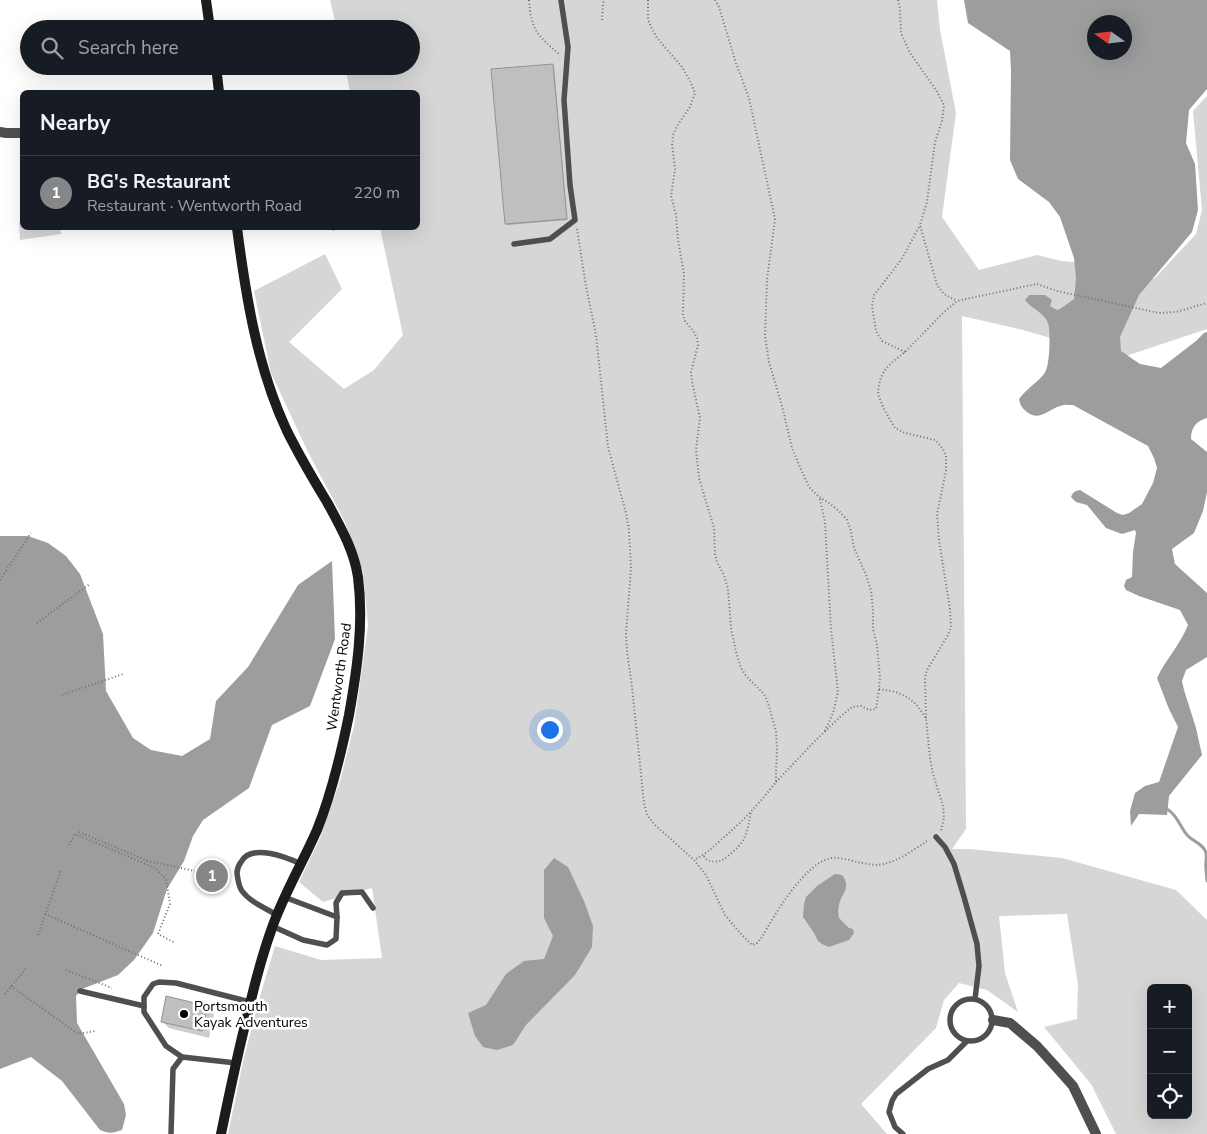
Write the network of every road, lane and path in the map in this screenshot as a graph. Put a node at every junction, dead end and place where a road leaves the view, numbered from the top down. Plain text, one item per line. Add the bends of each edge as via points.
1 (206, 0) edge
2 (529, 0) edge
3 (561, 0) edge
4 (604, 0) edge
5 (648, 0) edge
6 (715, 0) edge
7 (898, 0) edge
8 (209, 20) edge
9 (602, 20) dead end
10 (568, 63) junction
11 (217, 75) edge
12 (219, 90) edge
13 (0, 132) edge
14 (20, 133) edge
15 (575, 220) junction
16 (920, 225) junction
17 (237, 230) edge
18 (514, 244) dead end
19 (957, 301) junction
20 (1207, 303) edge
21 (905, 352) junction
22 (819, 497) junction
23 (31, 533) dead end
24 (0, 580) edge
25 (90, 584) dead end
26 (37, 623) dead end
27 (123, 674) dead end
28 (879, 689) junction
29 (62, 695) dead end
30 (926, 718) junction
31 (824, 733) junction
32 (776, 782) junction
33 (751, 812) junction
34 (79, 832) dead end
35 (936, 837) junction
36 (69, 845) dead end
37 (704, 856) junction
38 (694, 860) junction
39 (301, 864) junction
40 (61, 870) dead end
41 (195, 871) dead end
42 (284, 897) junction
43 (373, 908) dead end
44 (45, 914) junction
45 (277, 915) junction
46 (337, 917) junction
47 (272, 926) junction
48 (38, 935) dead end
49 (175, 943) dead end
50 (163, 966) dead end
51 (27, 967) dead end
52 (66, 970) dead end
53 (11, 986) junction
54 (112, 988) dead end
55 (80, 991) dead end
56 (5, 994) dead end
57 (975, 999) junction
58 (250, 1002) junction
59 (144, 1006) junction
60 (993, 1020) junction
61 (95, 1031) dead end
62 (967, 1041) junction
63 (182, 1057) junction
64 (236, 1063) junction
65 (172, 1134) edge
66 (221, 1134) edge
67 (903, 1134) edge
68 (1096, 1134) edge

1 - 8 main road
2 - 10 path via 537,34
3 - 10 lane
4 - 9 path
5 - 32 path via 651,27 682,67 694,93 674,135 675,169 671,196 684,274 683,315 698,345 691,372 700,418 697,465 704,498 712,516 715,554 728,589 736,652 746,676 764,694 776,731
6 - 22 path via 749,98 775,219 768,280 766,349 792,448 809,486
7 - 16 path via 901,32 910,53 944,105
10 - 15 lane via 564,100
11 - 12 main road
13 - 14 street
15 - 18 lane via 550,239
15 - 38 path via 596,335 608,446 629,530 631,568 626,634 644,803 654,824
16 - 19 path via 937,285 944,294
16 - 21 path via 903,257 874,295 872,306 876,331 882,341
17 - 39 main road, Wentworth Road via 252,322 267,382 287,431 350,548 360,600 355,678 341,757 326,806
19 - 20 path via 1037,284 1154,312 1176,312
19 - 21 path
21 - 30 path via 884,371 879,397 895,428 935,440 946,456 937,514 951,627 927,670
22 - 28 path via 847,520 871,590
22 - 31 path via 825,522 838,692 834,713
23 - 24 path
25 - 26 path
27 - 29 path
28 - 30 path via 907,697
28 - 31 path via 876,708 852,707
30 - 35 path via 933,774 943,806 943,826
31 - 32 path
32 - 33 path
33 - 37 path
33 - 37 path via 744,839 738,848 722,861 706,860
34 - 41 path via 148,861
35 - 38 path via 890,863 875,865 833,858 824,860 788,894 762,937 752,944 725,915 706,875
35 - 57 lane via 954,864 977,944 979,966
36 - 49 path via 75,834 155,868 166,879 170,904 158,934
37 - 38 path
39 - 42 main road, Wentworth Road
39 - 45 lane via 281,855 251,853 243,857 237,868 241,890
40 - 44 path
42 - 45 main road, Wentworth Road
42 - 46 lane
43 - 46 lane via 362,892 342,892 336,903
44 - 48 path
44 - 50 path
45 - 47 main road, Wentworth Road
46 - 47 lane via 336,939 327,944 303,940
47 - 58 main road, Wentworth Road
51 - 53 path
52 - 54 path
53 - 56 path
53 - 61 path via 78,1034
55 - 59 lane
57 - 60 lane via 990,1008
57 - 62 lane via 967,999 954,1006 950,1019 954,1032
58 - 59 lane via 176,983 159,982 153,984 144,997
58 - 64 main road, Wentworth Road
59 - 63 lane via 144,1012 166,1046
60 - 62 lane via 986,1036 974,1042
60 - 68 street via 1010,1023 1058,1068 1073,1086
62 - 67 lane via 948,1060 928,1069 896,1094 889,1112 894,1126
63 - 64 lane
63 - 65 lane via 173,1069
64 - 66 main road, Wentworth Road

